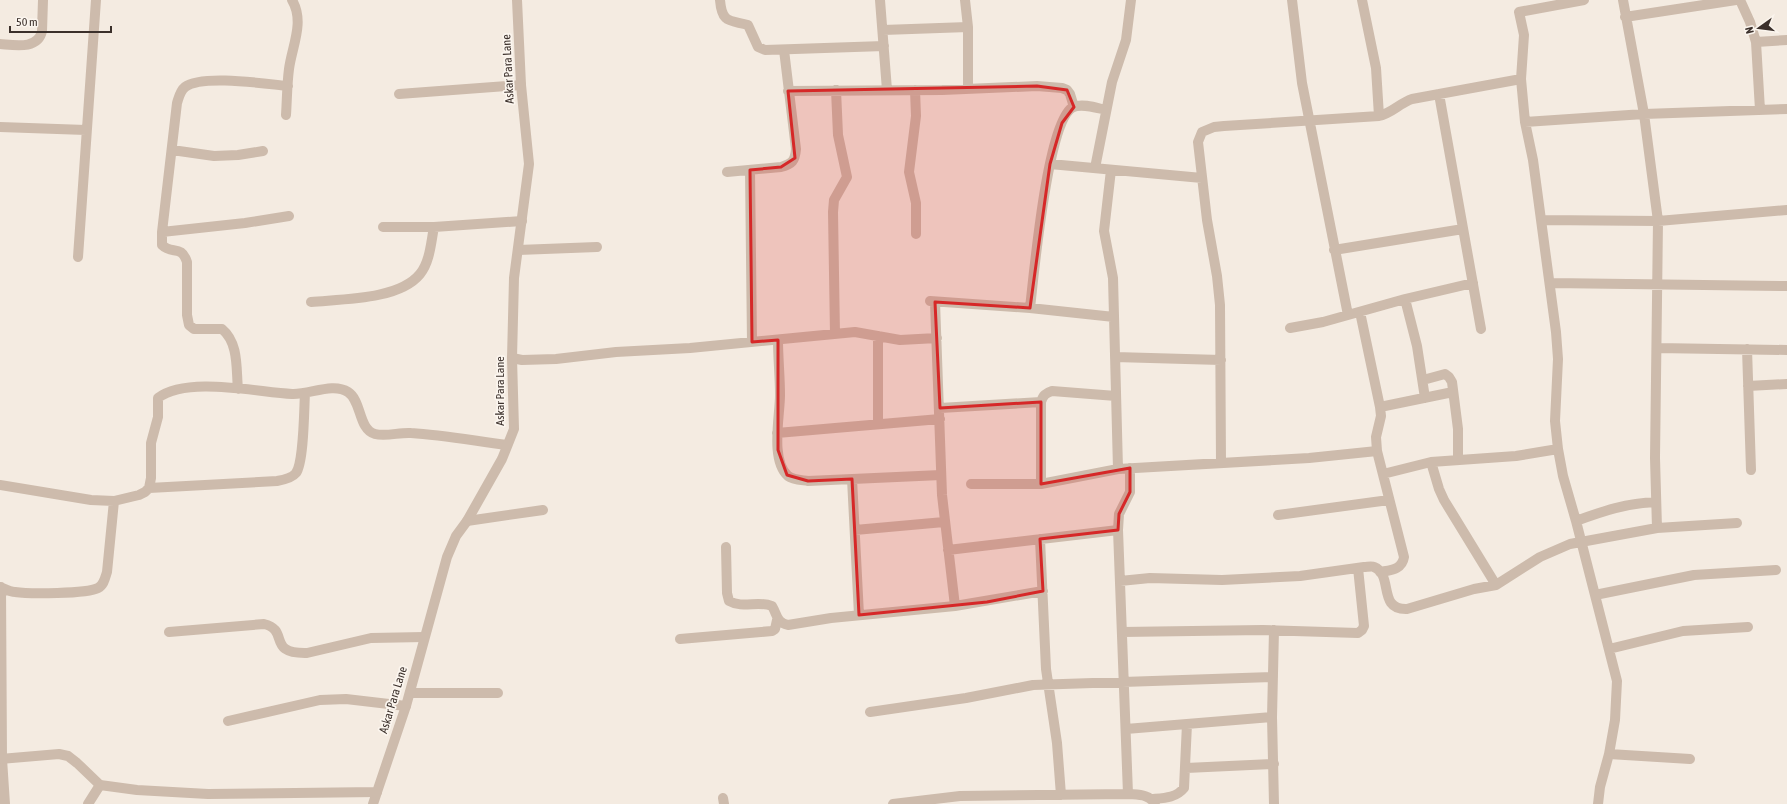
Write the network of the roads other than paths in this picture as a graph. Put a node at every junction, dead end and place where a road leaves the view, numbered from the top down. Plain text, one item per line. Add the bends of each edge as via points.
1 (43, 0) edge
2 (96, 0) edge
3 (292, 0) edge
4 (517, 0) edge
5 (720, 0) edge
6 (880, 0) edge
7 (965, 0) edge
8 (1131, 0) edge
9 (1292, 0) edge
10 (1362, 0) edge
11 (1584, 0) edge
12 (1623, 0) edge
13 (1736, 0) edge
14 (1740, 0) edge
15 (1687, 4) edge
16 (1625, 17) junction
17 (968, 27) junction
18 (883, 30) junction
19 (1787, 40) edge
20 (1756, 42) junction
21 (0, 44) edge
22 (884, 46) junction
23 (784, 50) junction
24 (1521, 79) junction
25 (521, 85) junction
26 (288, 86) junction
27 (968, 89) junction
28 (836, 90) junction
29 (887, 90) junction
30 (915, 90) junction
31 (788, 91) junction
32 (399, 94) dead end
33 (1439, 94) junction
34 (1074, 107) junction
35 (1787, 109) edge
36 (1106, 110) junction
37 (1760, 110) junction
38 (1644, 114) junction
39 (286, 115) dead end
40 (1379, 116) junction
41 (1310, 121) junction
42 (1525, 122) junction
43 (0, 127) edge
44 (86, 130) junction
45 (172, 150) junction
46 (263, 150) dead end
47 (1050, 164) junction
48 (1095, 168) junction
49 (750, 170) junction
50 (1111, 170) junction
51 (727, 172) dead end
52 (1202, 178) junction
53 (1787, 210) edge
54 (289, 216) dead end
55 (1541, 220) junction
56 (522, 221) junction
57 (1658, 221) junction
58 (383, 227) dead end
59 (434, 227) junction
60 (1463, 229) junction
61 (162, 232) junction
62 (916, 234) dead end
63 (597, 247) dead end
64 (518, 250) junction
65 (1334, 250) junction
66 (78, 257) dead end
67 (1473, 283) junction
68 (1550, 283) junction
69 (1658, 285) junction
70 (1787, 286) edge
71 (1405, 299) junction
72 (311, 302) dead end
73 (1030, 308) junction
74 (1360, 312) junction
75 (1348, 315) junction
76 (1114, 317) junction
77 (1290, 328) dead end
78 (1481, 329) dead end
79 (835, 334) junction
80 (878, 336) junction
81 (936, 338) junction
82 (778, 340) junction
83 (752, 342) junction
84 (1657, 348) junction
85 (1747, 349) junction
86 (1787, 350) edge
87 (1115, 357) junction
88 (512, 358) junction
89 (1220, 360) junction
90 (1422, 380) junction
91 (1787, 384) edge
92 (1748, 386) junction
93 (238, 389) junction
94 (1453, 392) junction
95 (305, 393) junction
96 (1116, 396) junction
97 (1425, 398) junction
98 (1041, 402) junction
99 (1380, 407) junction
100 (940, 408) junction
101 (940, 419) junction
102 (878, 424) junction
103 (777, 433) junction
104 (507, 445) junction
105 (1558, 449) junction
106 (1377, 451) junction
107 (1458, 459) junction
108 (1431, 462) junction
109 (1221, 463) junction
110 (1130, 468) junction
111 (1118, 469) junction
112 (1751, 470) dead end
113 (1383, 474) junction
114 (941, 475) junction
115 (852, 479) junction
116 (971, 484) dead end
117 (1041, 484) junction
118 (0, 486) edge
119 (149, 488) junction
120 (1389, 500) junction
121 (114, 501) junction
122 (1656, 502) junction
123 (543, 510) dead end
124 (1278, 515) dead end
125 (467, 521) junction
126 (1576, 521) junction
127 (944, 522) junction
128 (1737, 523) dead end
129 (1657, 528) junction
130 (854, 530) junction
131 (1118, 530) junction
132 (1040, 539) junction
133 (1581, 542) junction
134 (726, 547) dead end
135 (948, 550) junction
136 (1358, 568) junction
137 (1776, 570) dead end
138 (1380, 572) junction
139 (1120, 581) junction
140 (1496, 585) junction
141 (0, 587) edge
142 (1043, 591) junction
143 (1595, 595) junction
144 (955, 606) junction
145 (859, 615) junction
146 (777, 620) junction
147 (1748, 627) dead end
148 (1274, 630) junction
149 (169, 632) dead end
150 (1122, 632) junction
151 (424, 637) junction
152 (680, 639) dead end
153 (1610, 649) junction
154 (1273, 677) junction
155 (1124, 681) junction
156 (1048, 684) junction
157 (410, 693) junction
158 (498, 693) dead end
159 (406, 706) junction
160 (870, 712) dead end
161 (1272, 717) junction
162 (228, 721) dead end
163 (1187, 724) junction
164 (1126, 729) junction
165 (1609, 754) junction
166 (1, 759) edge
167 (1690, 759) dead end
168 (1274, 764) junction
169 (1186, 768) junction
170 (100, 785) junction
171 (377, 792) junction
172 (1128, 794) junction
173 (1061, 795) junction
174 (1038, 800) edge
175 (1153, 802) edge
176 (5, 804) edge
177 (88, 804) edge
178 (373, 804) edge
179 (893, 804) edge
180 (1274, 804) edge
181 (1598, 804) edge

1 - 21 street via 42,32 37,41 25,45
2 - 44 street
3 - 26 street via 297,12 297,26
4 - 25 street, Askar Para Lane
5 - 23 street via 726,18 735,23 748,25 758,47 765,50
6 - 18 street
7 - 17 street
8 - 36 street via 1126,40
9 - 41 street via 1298,57
10 - 40 street via 1376,68
11 - 24 street via 1519,12 1524,36
12 - 16 street
13 - 15 street
14 - 20 street
15 - 16 street
16 - 38 street
17 - 18 street
17 - 27 street
18 - 22 street
19 - 20 street
20 - 37 street
22 - 23 street
22 - 29 street
23 - 31 street
24 - 33 street
24 - 42 street
25 - 32 street
25 - 56 street, Askar Para Lane via 529,164
26 - 39 street
26 - 45 street via 225,81 192,84 180,93
27 - 30 street
27 - 34 street via 1037,86 1062,88 1070,94
28 - 29 street
28 - 31 street
28 - 79 street via 838,135 847,177 834,200 833,212
29 - 30 street
30 - 62 street via 916,116 909,172 916,203
31 - 49 street via 795,158 789,164
33 - 40 street via 1402,102 1387,114
33 - 60 street
34 - 36 street
34 - 47 street via 1062,124
35 - 37 street
36 - 48 street
37 - 38 street
38 - 42 street
38 - 57 street
40 - 41 street
41 - 52 street via 1224,126 1206,130 1198,137
41 - 65 street
42 - 55 street
43 - 44 street
44 - 66 street
45 - 46 street via 214,156
45 - 61 street
47 - 48 street
47 - 73 street
48 - 50 street
49 - 51 street
49 - 83 street
50 - 52 street
50 - 76 street via 1104,231 1112,269
52 - 89 street via 1219,298
53 - 57 street
54 - 61 street
55 - 57 street
55 - 68 street
56 - 59 street
56 - 64 street, Askar Para Lane
57 - 69 street
58 - 59 street
59 - 72 street via 428,257 420,274 406,285 376,295
60 - 65 street
60 - 67 street
61 - 93 street via 162,245 165,249 181,251 187,262 189,325 194,329 222,329 226,334 232,342 235,354
63 - 64 street
64 - 88 street, Askar Para Lane via 514,278
65 - 75 street
67 - 71 street
67 - 78 street
68 - 69 street
68 - 105 street via 1558,359 1555,421
69 - 70 street
69 - 84 street
71 - 74 street
71 - 90 street via 1417,346
73 - 76 street
73 - 81 street via 932,302
74 - 75 street
74 - 99 street
75 - 77 street
76 - 87 street
79 - 80 street via 855,332
79 - 82 street
80 - 81 street via 900,340
80 - 102 street
81 - 100 street
82 - 83 street
82 - 103 street via 780,396
83 - 88 street via 556,359
84 - 85 street
84 - 122 street
85 - 86 street
85 - 92 street
87 - 89 street
87 - 96 street
88 - 104 street, Askar Para Lane via 514,429
89 - 109 street
90 - 94 street via 1445,374 1452,382
90 - 97 street
91 - 92 street
92 - 112 street
93 - 95 street
93 - 119 street via 191,386 176,389 158,398 158,417 151,443
94 - 97 street
94 - 107 street via 1458,429
95 - 104 street via 332,388 348,392 358,404 367,428 377,434 411,432
95 - 119 street via 301,457 295,474 277,481
96 - 98 street via 1052,391 1042,396
96 - 111 street
97 - 99 street
98 - 100 street
98 - 117 street
99 - 106 street
100 - 101 street
101 - 102 street
101 - 114 street
102 - 103 street
103 - 115 street via 781,464 787,475 808,481
104 - 125 street, Askar Para Lane via 502,459
105 - 107 street via 1516,456
105 - 126 street
106 - 109 street via 1343,456
106 - 113 street
107 - 108 street
108 - 113 street
108 - 140 street via 1444,500
109 - 110 street
110 - 111 street
110 - 131 street via 1130,492 1119,514
111 - 117 street
113 - 120 street
114 - 115 street
114 - 127 street
115 - 130 street
116 - 117 street
118 - 121 street via 91,500
119 - 121 street via 139,495
120 - 124 street
120 - 138 street via 1404,557 1400,567
121 - 141 street via 108,568 100,587 83,591 25,593
122 - 126 street via 1617,507
122 - 129 street
123 - 125 street
125 - 151 street, Askar Para Lane via 456,536 447,558
126 - 133 street
127 - 130 street
127 - 135 street
128 - 129 street
129 - 133 street
130 - 145 street
131 - 132 street
131 - 139 street
132 - 135 street
132 - 142 street
133 - 140 street via 1549,552
133 - 143 street
134 - 146 street via 729,601 744,605 767,604 772,606
135 - 144 street
136 - 138 street via 1374,568
136 - 139 street via 1322,574 1252,579 1161,577
136 - 148 street via 1364,626 1362,630 1351,633
137 - 143 street via 1679,577
138 - 140 street via 1391,605 1398,610
139 - 150 street
141 - 166 street
142 - 144 street
142 - 156 street
143 - 153 street
144 - 145 street
145 - 146 street via 788,625
146 - 152 street via 776,629 772,631
147 - 153 street via 1684,632
148 - 150 street
148 - 154 street
149 - 151 street via 264,624 272,626 286,651 295,653 377,638
150 - 155 street
151 - 157 street, Askar Para Lane
153 - 165 street via 1617,681 1615,720
154 - 155 street
154 - 161 street
155 - 156 street
155 - 164 street
156 - 160 street
156 - 173 street via 1058,749
157 - 158 street
157 - 159 street, Askar Para Lane
159 - 162 street via 320,700
159 - 171 street, Askar Para Lane
161 - 163 street
161 - 168 street
163 - 164 street
163 - 169 street
164 - 172 street
165 - 167 street
165 - 181 street
166 - 170 street via 59,754 68,756
166 - 176 street
168 - 169 street
168 - 180 street
169 - 175 street via 1184,788 1173,796
170 - 171 street via 208,794
170 - 177 street
171 - 178 street, Askar Para Lane
172 - 173 street
172 - 175 street via 1147,796
173 - 174 street
174 - 179 street via 960,796

